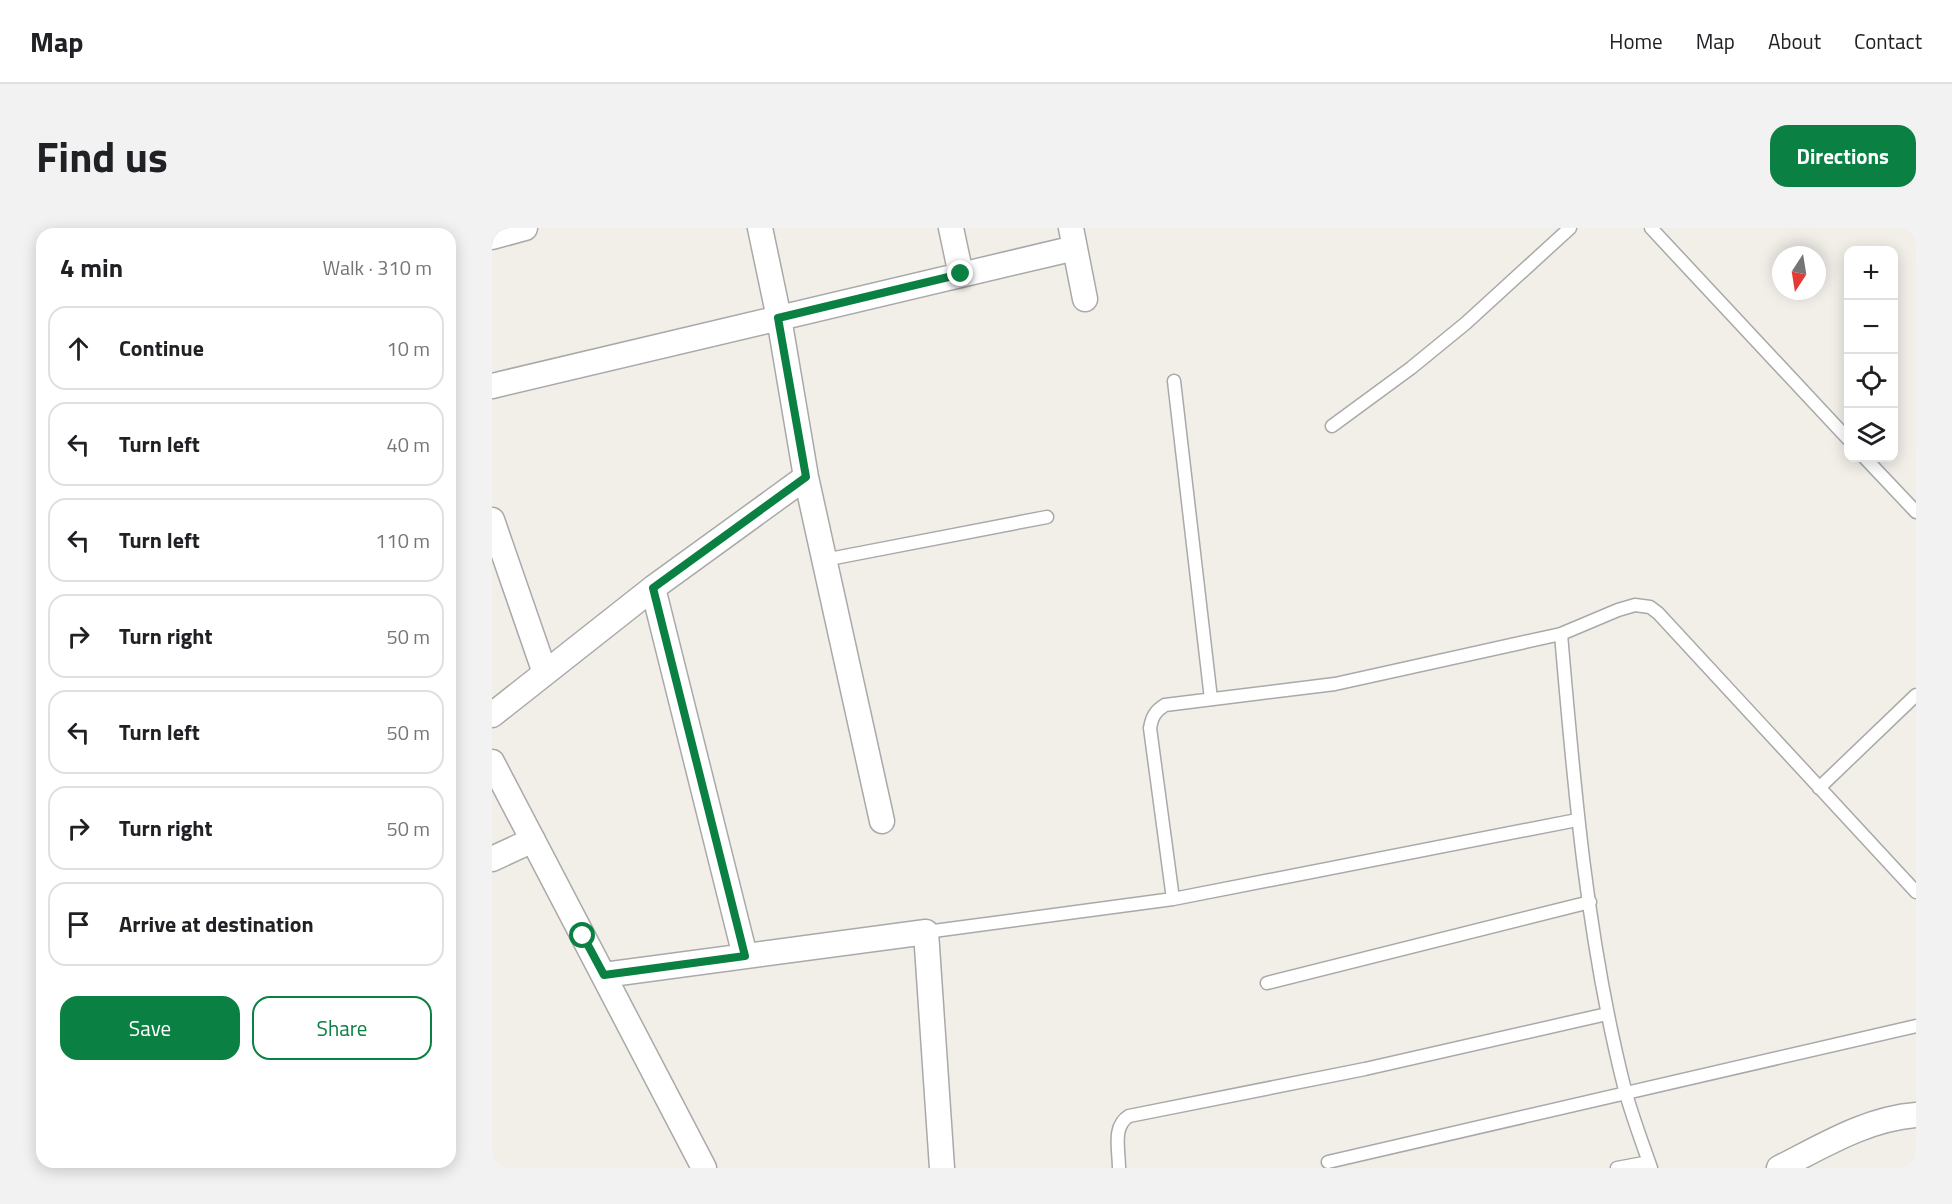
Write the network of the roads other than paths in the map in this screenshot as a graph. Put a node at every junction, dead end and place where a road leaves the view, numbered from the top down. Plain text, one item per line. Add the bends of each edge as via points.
1 (525, 228) edge
2 (760, 228) edge
3 (951, 228) edge
4 (1570, 228) edge
5 (1651, 228) edge
6 (492, 237) edge
7 (1073, 238) edge
8 (961, 274) junction
9 (1085, 299) dead end
10 (778, 318) junction
11 (1174, 381) dead end
12 (492, 386) edge
13 (1332, 426) dead end
14 (1844, 436) edge
15 (1869, 462) edge
16 (806, 477) junction
17 (1916, 512) edge
18 (1047, 517) dead end
19 (492, 520) edge
20 (824, 560) junction
21 (653, 588) junction
22 (1561, 634) junction
23 (544, 673) junction
24 (1916, 695) edge
25 (1211, 699) junction
26 (492, 715) edge
27 (492, 762) edge
28 (1819, 788) junction
29 (1577, 820) junction
30 (882, 821) dead end
31 (533, 840) junction
32 (492, 859) edge
33 (1916, 892) edge
34 (1173, 899) junction
35 (1590, 902) junction
36 (926, 932) junction
37 (745, 956) junction
38 (604, 975) junction
39 (1267, 983) dead end
40 (1607, 1014) junction
41 (1916, 1026) edge
42 (1626, 1093) junction
43 (1916, 1115) edge
44 (1328, 1162) dead end
45 (1650, 1165) edge
46 (1790, 1165) edge
47 (704, 1168) edge
48 (942, 1168) edge
49 (1119, 1168) edge
50 (1617, 1168) edge

1 - 6 street
2 - 10 street
3 - 8 street
4 - 13 lane via 1412,368
5 - 14 lane
7 - 8 street
7 - 9 street
8 - 10 street
10 - 12 street
10 - 16 street
11 - 25 lane
15 - 17 lane
16 - 20 street
16 - 21 street
18 - 20 lane
19 - 23 street
20 - 30 street
21 - 23 street
21 - 37 street
22 - 25 lane via 1335,684
22 - 28 lane via 1618,610 1650,606
22 - 29 lane
23 - 26 street
24 - 28 lane
25 - 34 lane via 1165,705 1156,710 1150,729
27 - 31 street
28 - 33 lane
29 - 34 lane
29 - 35 lane
31 - 32 street
31 - 38 street
34 - 36 lane
35 - 39 lane
35 - 40 lane
36 - 37 street
36 - 48 street
37 - 38 street
38 - 47 street
40 - 42 lane
40 - 49 lane via 1365,1069 1130,1116 1118,1128
41 - 42 lane
42 - 44 lane
42 - 45 lane
43 - 46 street via 1862,1127
45 - 50 lane

